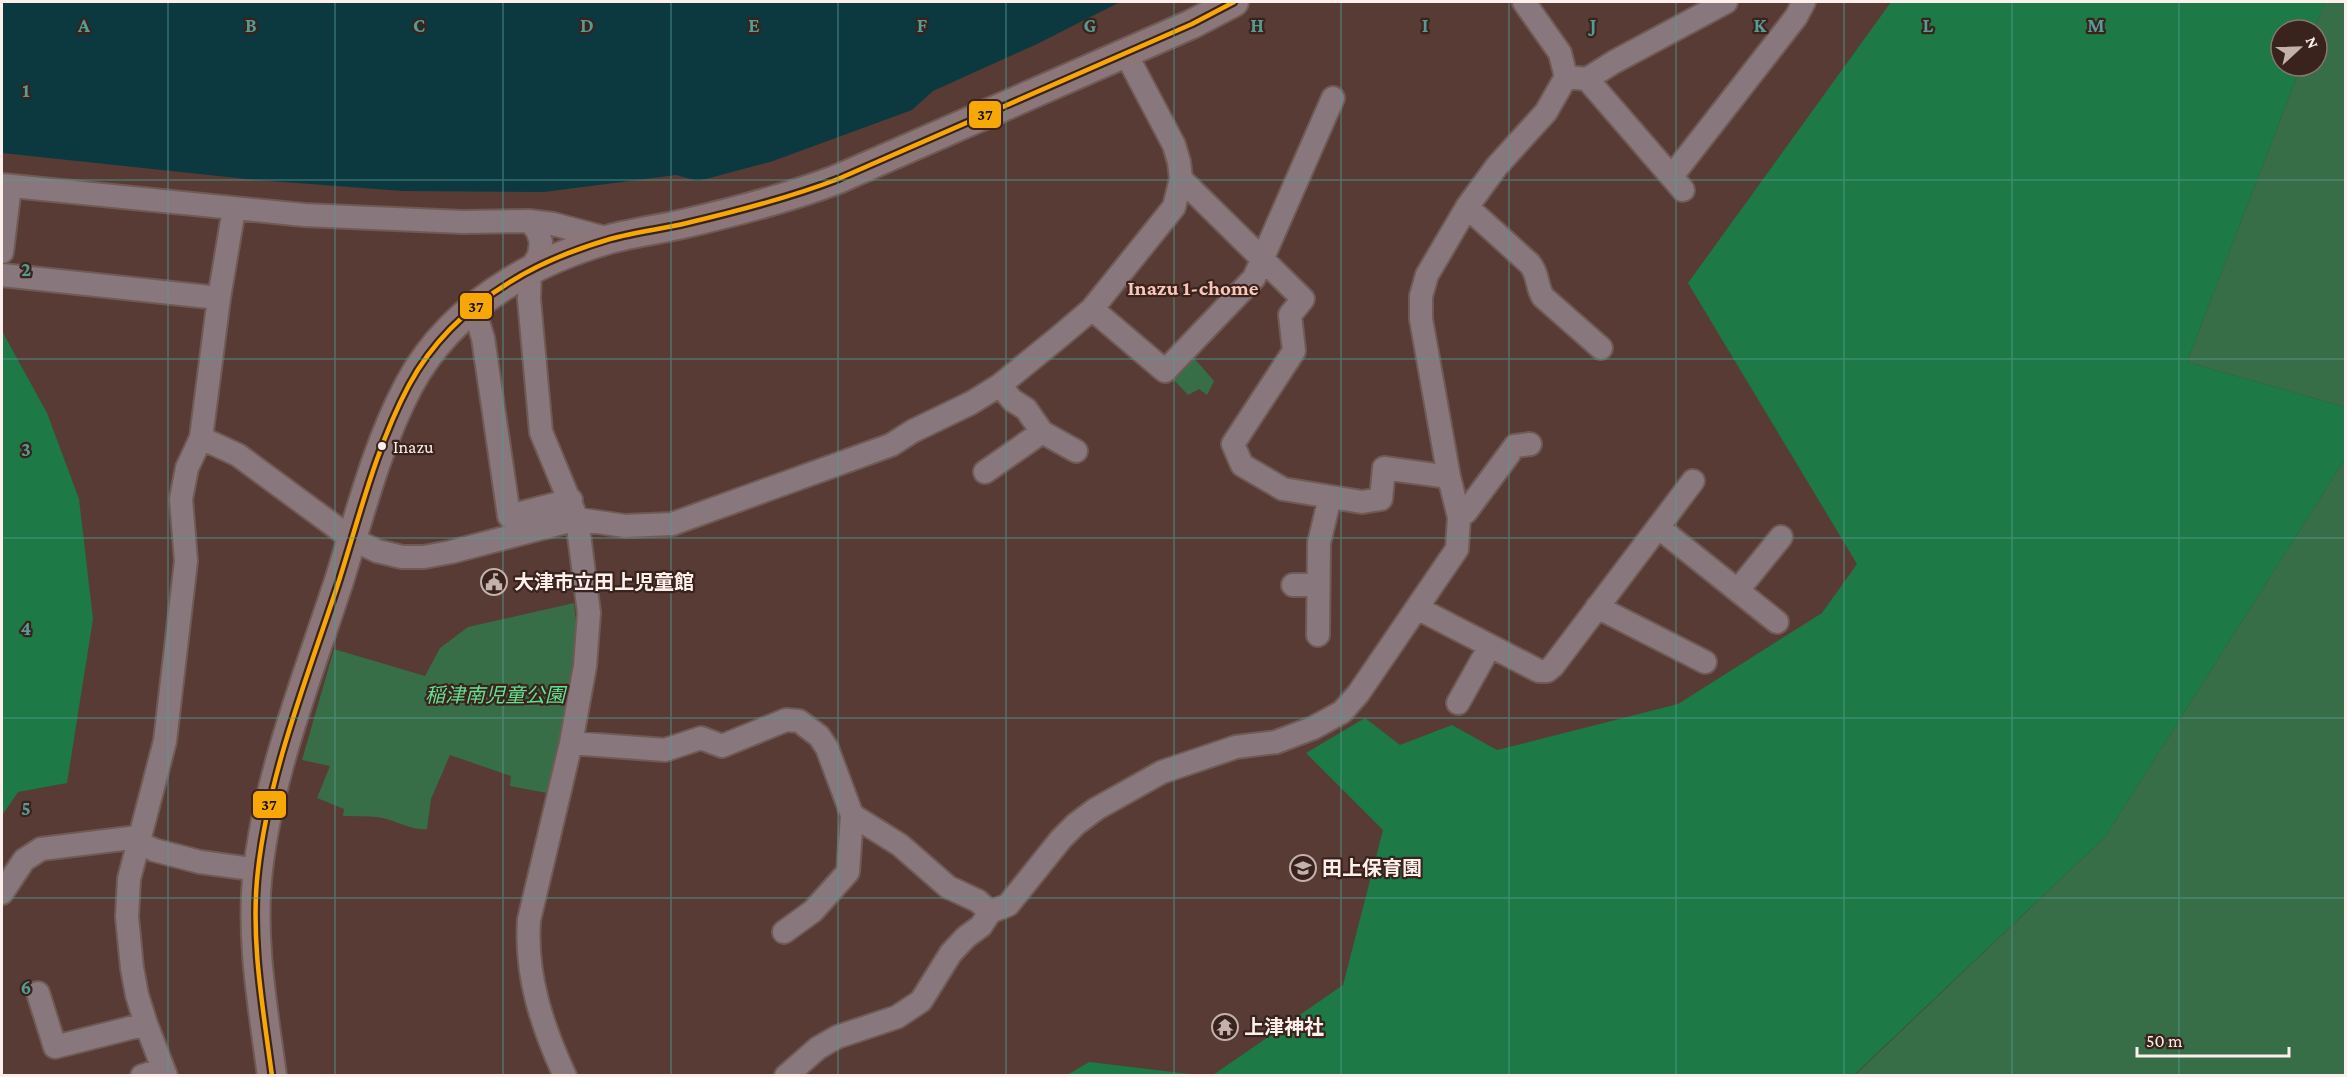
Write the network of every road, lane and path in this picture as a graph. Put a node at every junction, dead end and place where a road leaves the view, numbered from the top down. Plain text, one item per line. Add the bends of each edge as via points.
1 (1234, 2) edge
2 (1524, 2) edge
3 (1726, 2) edge
4 (1804, 2) edge
5 (1126, 54) junction
6 (1577, 78) junction
7 (1333, 99) dead end
8 (1181, 179) junction
9 (6, 186) edge
10 (1467, 207) junction
11 (234, 209) junction
12 (529, 221) junction
13 (609, 239) junction
14 (2, 252) edge
15 (1261, 258) junction
16 (530, 271) junction
17 (2, 275) edge
18 (219, 298) junction
19 (1092, 309) junction
20 (479, 325) dead end
21 (1601, 348) dead end
22 (1000, 385) junction
23 (1042, 432) junction
24 (201, 438) junction
25 (1530, 444) dead end
26 (1076, 451) dead end
27 (985, 472) dead end
28 (1449, 477) junction
29 (1693, 481) dead end
30 (1330, 497) junction
31 (574, 510) junction
32 (1459, 517) junction
33 (1658, 527) junction
34 (1781, 537) dead end
35 (352, 539) junction
36 (1293, 585) dead end
37 (1318, 585) junction
38 (1738, 590) junction
39 (1417, 608) junction
40 (1597, 608) junction
41 (1777, 622) dead end
42 (1318, 635) dead end
43 (1490, 646) junction
44 (1705, 662) dead end
45 (1458, 703) dead end
46 (571, 743) junction
47 (852, 815) junction
48 (139, 842) junction
49 (258, 870) junction
50 (2, 893) edge
51 (990, 912) junction
52 (784, 932) dead end
53 (38, 993) dead end
54 (146, 1024) junction
55 (157, 1073) edge
56 (272, 1076) edge
57 (566, 1076) edge
58 (786, 1076) edge

1 - 5 main road
2 - 6 street
3 - 6 street
4 - 6 street via 1678,183
5 - 8 street via 1174,145
5 - 13 main road via 805,192
6 - 10 street via 1497,166
7 - 15 street
8 - 15 street
8 - 19 street via 1174,207
9 - 11 street
9 - 14 street
10 - 21 street via 1536,272 1543,297
10 - 28 street via 1427,275 1421,296 1421,319
11 - 12 street via 463,222
11 - 18 street
12 - 13 street
12 - 16 street via 541,242 540,255
13 - 16 main road
15 - 19 street via 1254,278 1165,371
15 - 30 street via 1302,299 1290,315 1294,351 1233,444 1242,465 1283,489
16 - 31 street via 542,432
16 - 35 main road via 475,306 431,350 394,417
17 - 18 street
18 - 24 street
19 - 22 street
20 - 31 street via 509,516
22 - 23 street
22 - 31 street via 891,445 672,524 625,526
23 - 26 street
23 - 27 street
24 - 35 street via 238,455
24 - 48 street via 187,468 182,500 186,561 165,741
25 - 32 street via 1515,446
28 - 30 street via 1384,468 1381,499 1362,502
28 - 32 street
29 - 33 street
30 - 37 street via 1319,543
31 - 35 street via 451,552 424,557 377,551
31 - 46 street via 589,613 585,666
32 - 39 street via 1457,549
33 - 38 street
33 - 40 street
34 - 38 street
35 - 49 main road via 287,741
36 - 37 street
37 - 42 street
38 - 41 street
39 - 43 street
39 - 51 street via 1342,712 1276,742 1236,747 1162,772 1096,809 1061,839 1008,905
40 - 43 street via 1547,671 1539,671
40 - 44 street
43 - 45 street
46 - 47 street via 665,750 701,738 722,746 786,720 799,721 819,736 827,748
46 - 57 street via 529,920 527,946 530,977
47 - 51 street via 900,845 948,887 978,901
47 - 52 street via 848,872 813,911
48 - 49 street via 200,862
48 - 50 street via 130,838 41,849 24,860
48 - 54 street via 129,879 127,917 132,968
49 - 56 main road via 257,948
51 - 58 street via 951,954 921,1001 910,1010 837,1036
53 - 54 street via 55,1047
54 - 55 street

